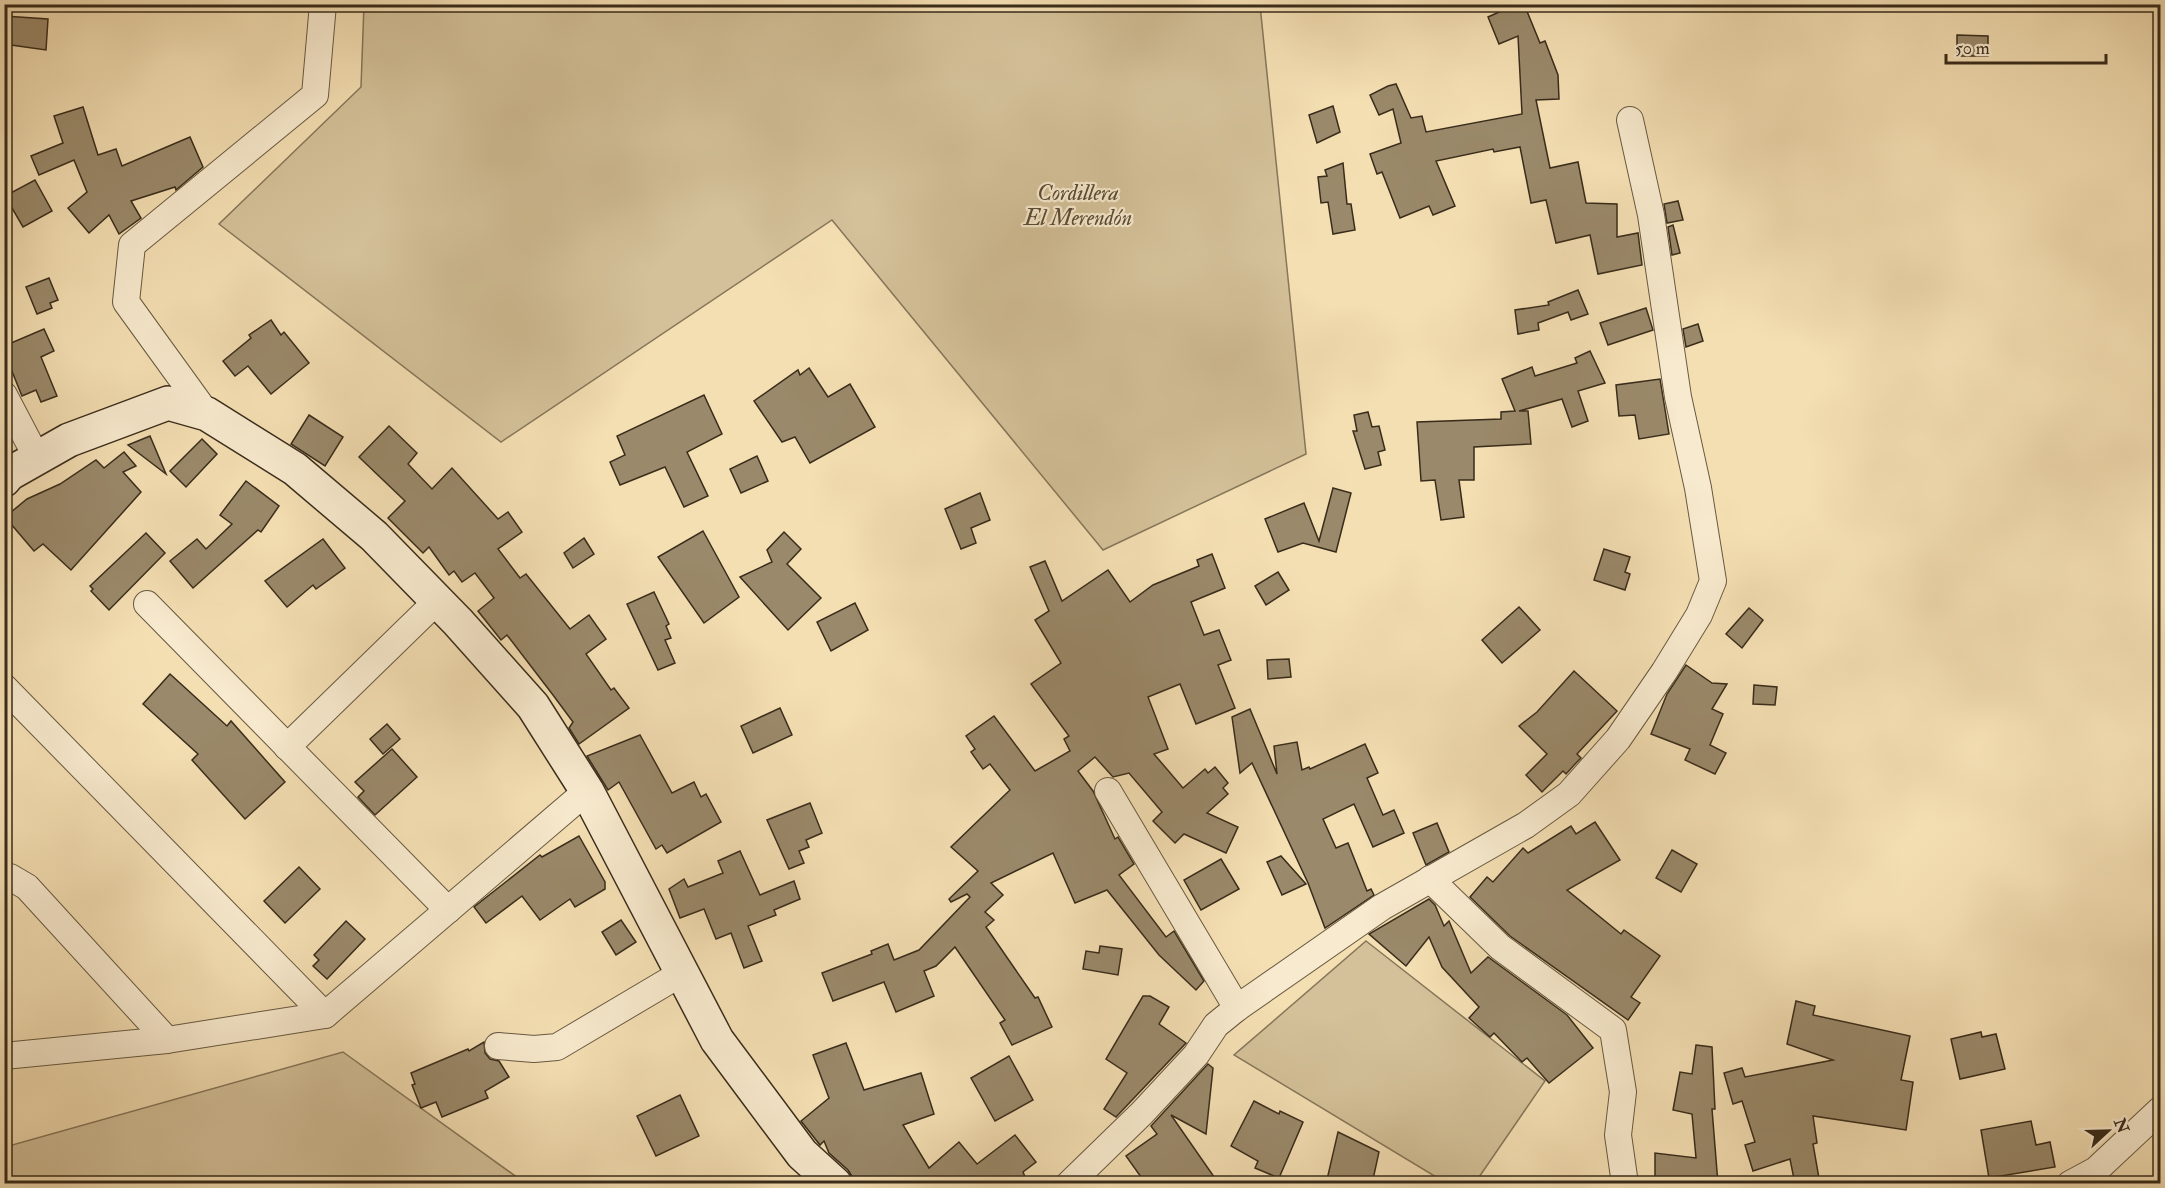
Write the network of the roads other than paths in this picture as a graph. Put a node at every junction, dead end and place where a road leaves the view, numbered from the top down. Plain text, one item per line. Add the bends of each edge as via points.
1 (322, 4) edge
2 (1630, 120) dead end
3 (4, 395) edge
4 (207, 414) junction
5 (38, 458) junction
6 (4, 480) edge
7 (437, 601) junction
8 (147, 604) dead end
9 (4, 687) edge
10 (287, 747) junction
11 (587, 791) junction
12 (1108, 791) dead end
13 (4, 876) edge
14 (1430, 879) junction
15 (448, 910) junction
16 (682, 973) junction
17 (1237, 1008) junction
18 (325, 1015) junction
19 (167, 1040) junction
20 (498, 1046) dead end
21 (4, 1056) edge
22 (2160, 1110) edge
23 (835, 1184) edge
24 (1069, 1184) edge
25 (1625, 1184) edge
26 (2070, 1184) edge

1 - 4 street via 315,95 132,245 126,302
2 - 14 street via 1651,215 1678,397 1713,581 1699,615 1664,672 1618,739 1569,794 1526,825
3 - 5 street
4 - 5 street via 168,403 69,440
4 - 7 street via 295,469 374,536
5 - 6 street
7 - 10 street
7 - 11 street via 533,705
8 - 10 street
9 - 18 street
10 - 15 street
11 - 15 street
11 - 16 street
12 - 17 street
13 - 19 street via 27,887
14 - 17 street
14 - 25 street via 1500,947 1613,1030 1623,1092 1617,1135
15 - 18 street
16 - 20 street via 557,1047
16 - 23 street via 717,1040 744,1079 802,1154
17 - 24 street via 1216,1025 1196,1055 1142,1113
18 - 19 street
19 - 21 street
22 - 26 street via 2096,1170

